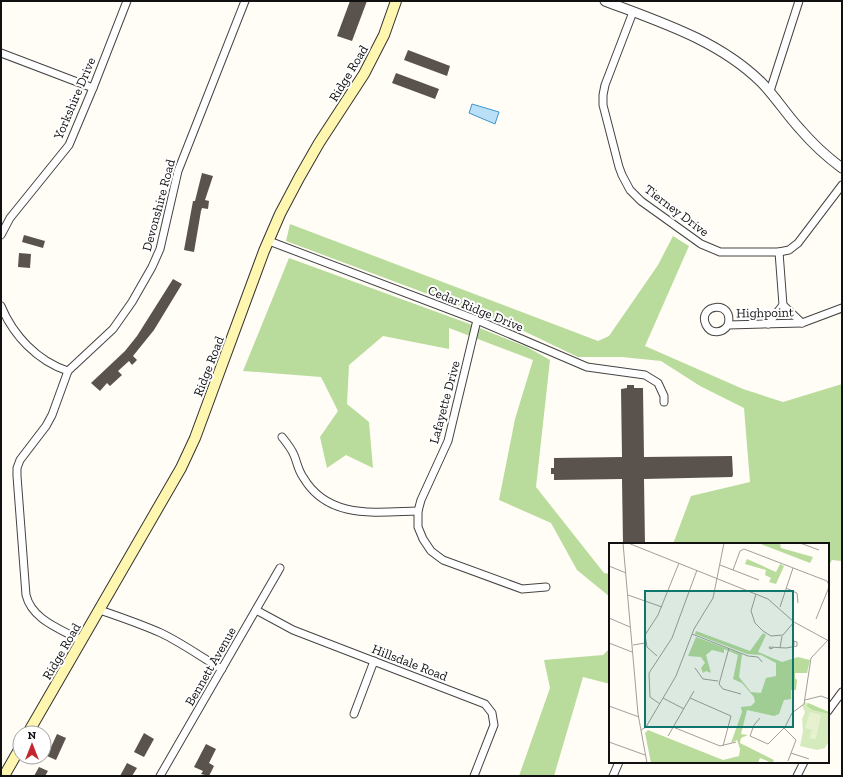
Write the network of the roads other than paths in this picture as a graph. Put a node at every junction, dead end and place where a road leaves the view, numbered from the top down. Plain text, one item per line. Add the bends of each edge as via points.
1 (127, 1) edge
2 (244, 1) edge
3 (396, 1) edge
4 (605, 1) edge
5 (799, 1) edge
6 (633, 12) junction
7 (1, 53) edge
8 (93, 88) junction
9 (770, 91) junction
10 (842, 168) edge
11 (842, 185) edge
12 (1, 235) edge
13 (269, 241) junction
14 (779, 252) junction
15 (783, 305) junction
16 (1, 306) edge
17 (842, 308) edge
18 (477, 320) junction
19 (802, 323) junction
20 (728, 324) dead end
21 (768, 324) junction
22 (68, 371) junction
23 (664, 402) dead end
24 (282, 437) dead end
25 (418, 511) junction
26 (280, 568) dead end
27 (546, 587) dead end
28 (100, 610) junction
29 (256, 610) junction
30 (82, 641) junction
31 (374, 661) junction
32 (222, 670) junction
33 (842, 692) edge
34 (829, 710) edge
35 (354, 714) dead end
36 (33, 725) edge
37 (12, 762) edge
38 (619, 763) edge
39 (804, 763) edge
40 (4, 776) edge
41 (161, 776) edge
42 (474, 776) edge
43 (613, 776) edge
44 (797, 776) edge

1 - 8 street, Yorkshire Drive
2 - 22 street, Devonshire Road via 178,171 160,249 152,267 113,329
3 - 13 main road, Ridge Road via 384,35 368,67 308,160
4 - 6 street
5 - 9 street
6 - 9 street via 716,48 741,65
6 - 14 street, Tierney Drive via 603,95 605,116 619,167 630,190 641,201 712,250
7 - 8 street
8 - 12 street, Yorkshire Drive via 69,145 10,218
9 - 10 street via 799,128
11 - 14 street, Tierney Drive via 798,243 788,250
13 - 18 street, Cedar Ridge Drive
13 - 28 main road, Ridge Road via 188,453 174,483
14 - 15 street
15 - 19 street, Highpoint
15 - 21 street
16 - 22 street via 12,328 27,345 50,363
17 - 19 street, Highpoint
18 - 23 street, Cedar Ridge Drive via 587,367 645,375 658,384
18 - 25 street, Lafayette Drive via 448,441
19 - 21 street, Highpoint
20 - 21 street, Highpoint
22 - 30 street via 52,415 20,460 17,476 27,601 39,617
24 - 25 street via 308,485 330,504 360,512
25 - 27 street, Lafayette Drive via 418,527 423,539 431,551 443,560 522,589
26 - 29 street, Bennett Avenue
28 - 30 main road, Ridge Road
28 - 32 street via 161,633
29 - 31 street, Hillsdale Road via 293,630
29 - 32 street, Bennett Avenue
30 - 36 main road, Ridge Road
31 - 35 street
31 - 42 street, Hillsdale Road via 488,706 494,725
32 - 41 street, Bennett Avenue
33 - 34 street
37 - 40 main road
38 - 43 street
39 - 44 street

